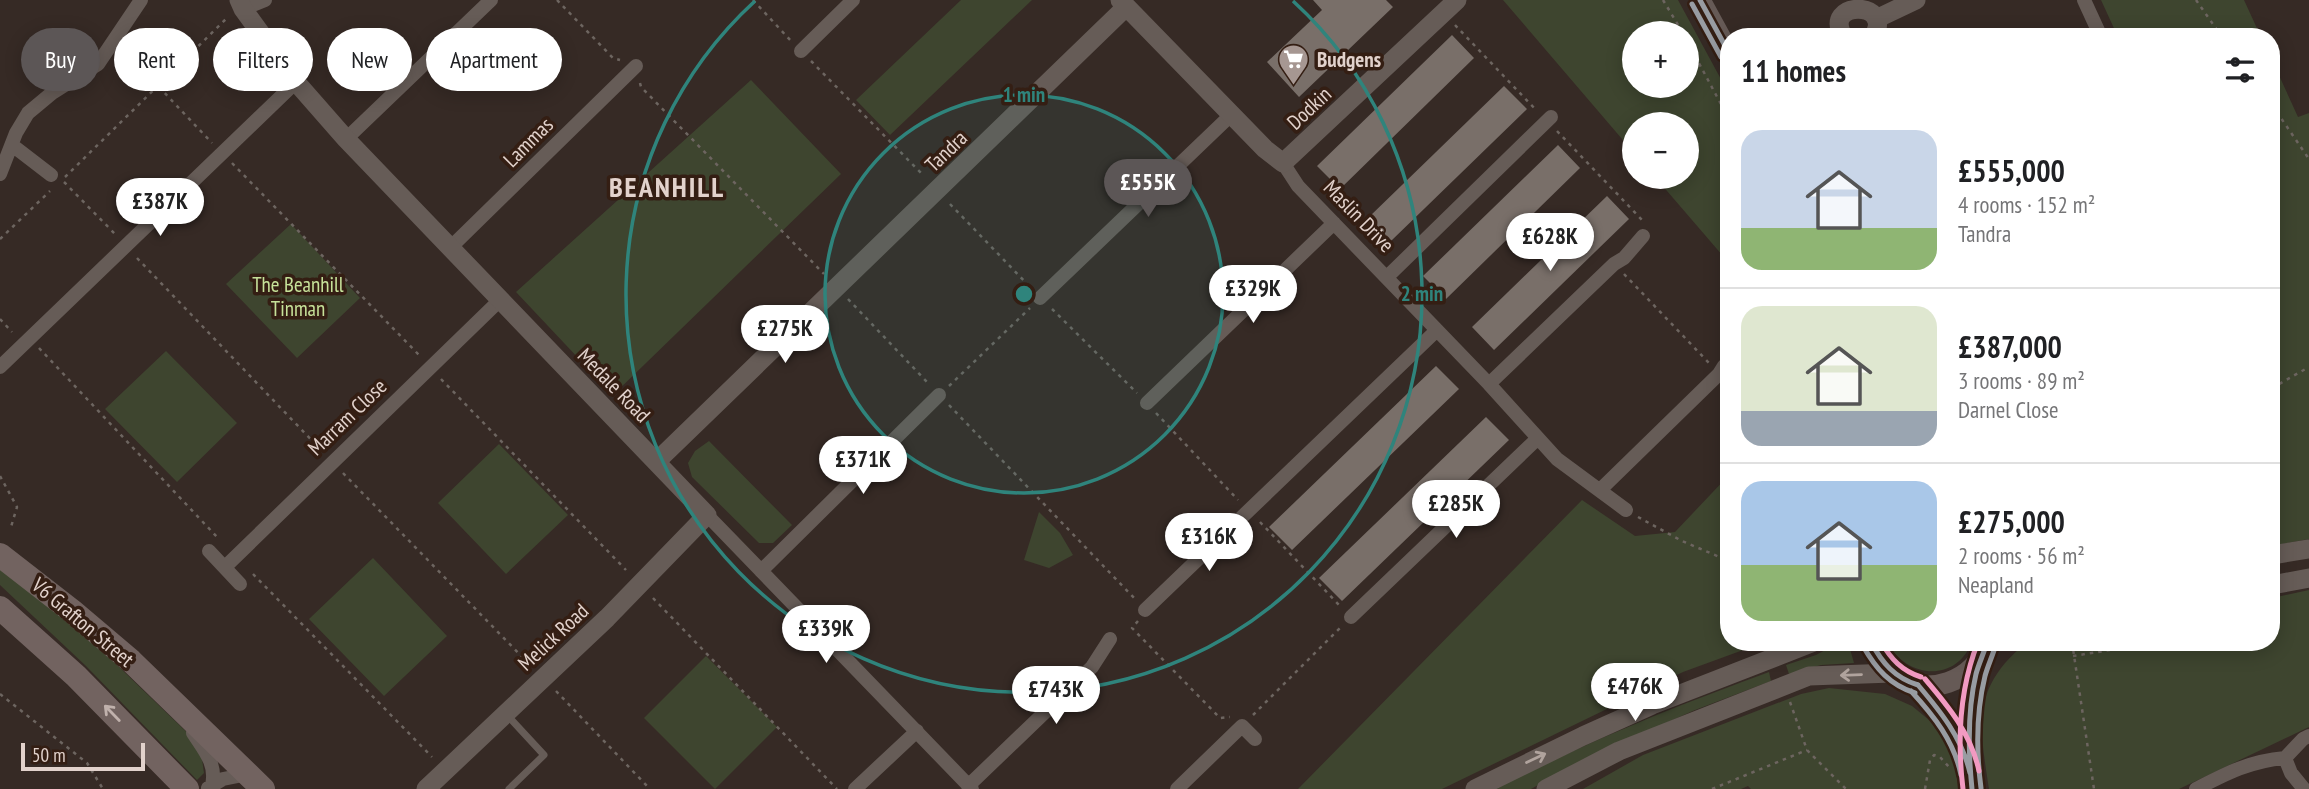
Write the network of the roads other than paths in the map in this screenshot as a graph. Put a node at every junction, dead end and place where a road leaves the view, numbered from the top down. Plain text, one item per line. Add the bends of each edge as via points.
1 (141, 0) edge
2 (265, 0) edge
3 (491, 0) edge
4 (853, 0) edge
5 (1457, 0) edge
6 (1702, 0) edge
7 (1916, 0) edge
8 (2084, 0) edge
9 (1123, 3) edge
10 (1850, 4) edge
11 (241, 5) edge
12 (257, 28) edge
13 (1729, 28) edge
14 (1840, 28) edge
15 (1874, 28) edge
16 (2097, 28) edge
17 (1720, 35) edge
18 (801, 51) dead end
19 (636, 65) road end
20 (287, 91) edge
21 (304, 91) edge
22 (1231, 115) junction
23 (1551, 117) dead end
24 (346, 139) junction
25 (12, 145) junction
26 (1283, 163) junction
27 (0, 174) edge
28 (52, 182) road end
29 (1334, 223) junction
30 (1643, 236) dead end
31 (450, 248) junction
32 (1387, 277) junction
33 (1040, 298) road end
34 (500, 299) junction
35 (1437, 330) junction
36 (0, 367) edge
37 (1720, 372) edge
38 (1489, 384) junction
39 (939, 396) road end
40 (1147, 403) dead end
41 (1538, 438) junction
42 (656, 462) junction
43 (1600, 490) junction
44 (1626, 510) road end
45 (707, 515) junction
46 (2309, 549) edge
47 (209, 551) dead end
48 (2280, 554) edge
49 (0, 555) edge
50 (225, 567) junction
51 (761, 570) junction
52 (2309, 578) edge
53 (2280, 583) edge
54 (240, 584) dead end
55 (0, 607) edge
56 (1145, 610) road end
57 (1351, 617) road end
58 (1110, 639) dead end
59 (1792, 651) edge
60 (1875, 651) edge
61 (1985, 651) edge
62 (1987, 651) edge
63 (1892, 673) junction
64 (1919, 685) junction
65 (163, 692) junction
66 (505, 713) junction
67 (917, 731) junction
68 (2309, 736) edge
69 (1255, 739) dead end
70 (1967, 753) junction
71 (2285, 758) junction
72 (259, 784) edge
73 (209, 787) edge
74 (970, 788) edge
75 (187, 789) edge
76 (426, 789) edge
77 (509, 789) edge
78 (855, 789) edge
79 (1177, 789) edge
80 (1475, 789) edge
81 (1546, 789) edge
82 (1972, 789) edge
83 (2196, 789) edge
84 (2304, 789) edge

1 - 25 street via 98,64 28,113
2 - 11 street
3 - 24 street
4 - 18 street
5 - 26 street, Dodkin
6 - 13 main road
6 - 17 main road
7 - 15 street
8 - 16 street
9 - 22 street, Maslin Drive
9 - 42 street, Tandra via 887,240
10 - 14 street
10 - 15 street via 1874,14
11 - 12 street, Medale Road
19 - 31 street, Lammas
20 - 36 street
21 - 24 street, Medale Road
22 - 26 street, Maslin Drive
22 - 33 street
23 - 32 street
24 - 31 street, Medale Road
25 - 27 street
25 - 28 street
26 - 29 street, Maslin Drive
29 - 32 street, Maslin Drive
29 - 40 street
30 - 38 street
31 - 34 street, Medale Road
32 - 35 street, Maslin Drive
34 - 42 street, Medale Road
34 - 50 street, Marram Close
35 - 38 street, Maslin Drive
35 - 56 street
37 - 43 street
38 - 41 street, Maslin Drive
39 - 51 street
41 - 43 street, Maslin Drive via 1557,460
41 - 57 street
42 - 45 street, Medale Road
43 - 44 street, Maslin Drive
45 - 51 street, Medale Road
45 - 66 street, Melick Road
46 - 48 street
47 - 50 street
49 - 65 highway, V6 Grafton Street
50 - 54 street
51 - 67 street, Medale Road
52 - 53 street
75 -> 55 highway, V6 Grafton Street via 76,676
58 - 74 street via 1092,667
80 -> 59 street via 1606,725
60 - 63 main road
61 - 64 main road via 1970,671 1954,681
62 - 70 main road via 1968,720
63 - 64 main road
63 -> 81 street via 1809,676 1619,751
64 - 70 main road
65 - 72 highway, V6 Grafton Street
65 - 73 street, V6 Grafton Street via 207,753 215,773
66 - 76 street, Melick Road
66 - 77 lane via 544,755
67 - 74 street, Medale Road
67 - 78 street
68 - 71 street
69 - 79 street via 1238,721
70 - 82 main road
71 - 83 street via 2237,768
71 - 84 street
72 - 73 street, V6 Grafton Street via 234,776

